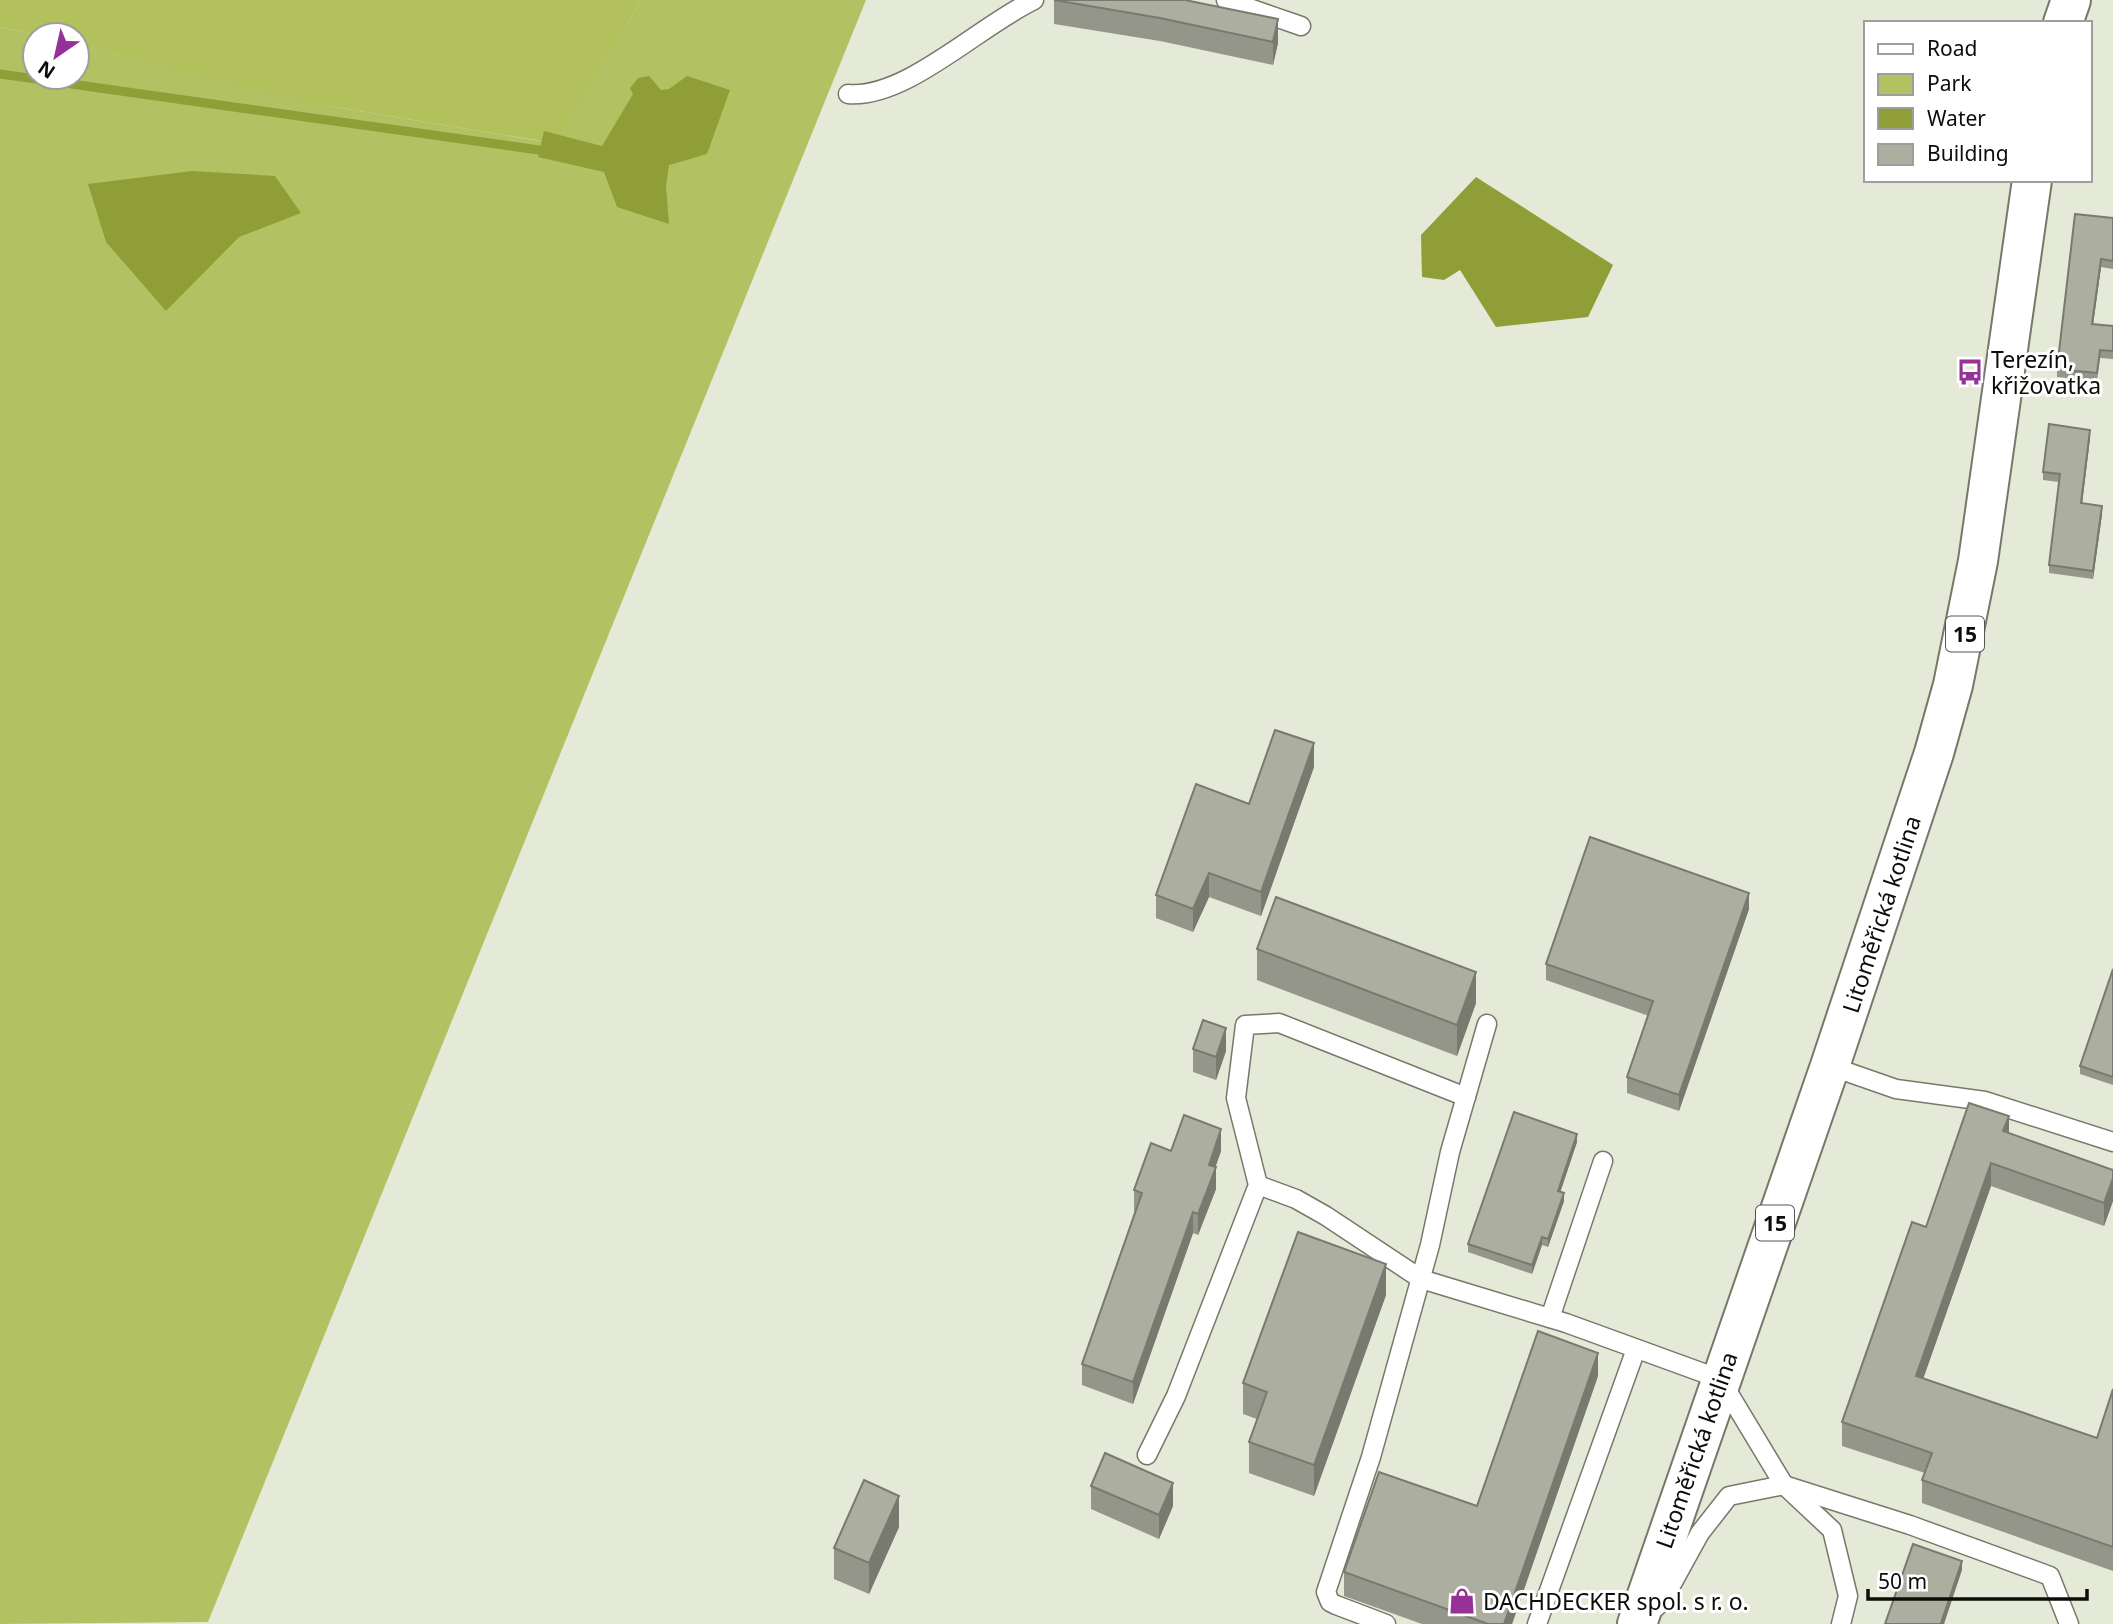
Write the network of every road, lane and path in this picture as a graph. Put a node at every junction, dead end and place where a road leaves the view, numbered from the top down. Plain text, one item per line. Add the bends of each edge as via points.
1 (1034, 0) edge
2 (1226, 0) edge
3 (2071, 0) edge
4 (2064, 21) edge
5 (1301, 26) dead end
6 (848, 94) dead end
7 (2032, 182) edge
8 (1487, 1024) dead end
9 (1830, 1066) junction
10 (1466, 1097) junction
11 (2113, 1142) edge
12 (1603, 1161) dead end
13 (1258, 1185) junction
14 (1421, 1279) junction
15 (1550, 1318) junction
16 (1636, 1349) junction
17 (1720, 1379) junction
18 (1147, 1455) dead end
19 (1784, 1485) junction
20 (1638, 1622) edge
21 (1386, 1624) edge
22 (1536, 1624) edge
23 (1841, 1624) edge
24 (2070, 1624) edge

1 - 6 lane via 1003,14 904,83 866,96
2 - 5 lane
3 - 4 main road
7 - 9 main road, Litoměřická kotlina / 15 via 1982,534 1954,685
8 - 10 lane
9 - 11 lane via 1896,1089 1984,1101
9 - 17 main road, Litoměřická kotlina / 15
10 - 13 lane via 1279,1023 1245,1025 1236,1098
10 - 14 lane
12 - 15 lane
13 - 14 lane via 1326,1216
13 - 18 lane via 1176,1396
14 - 15 lane
14 - 21 lane via 1371,1457 1326,1592 1330,1602
15 - 16 lane
16 - 17 lane
16 - 22 lane
17 - 19 lane
17 - 20 main road, Litoměřická kotlina / 15
19 - 20 lane via 1730,1496 1700,1533 1662,1602
19 - 23 lane via 1832,1530 1848,1596
19 - 24 lane via 2050,1576

